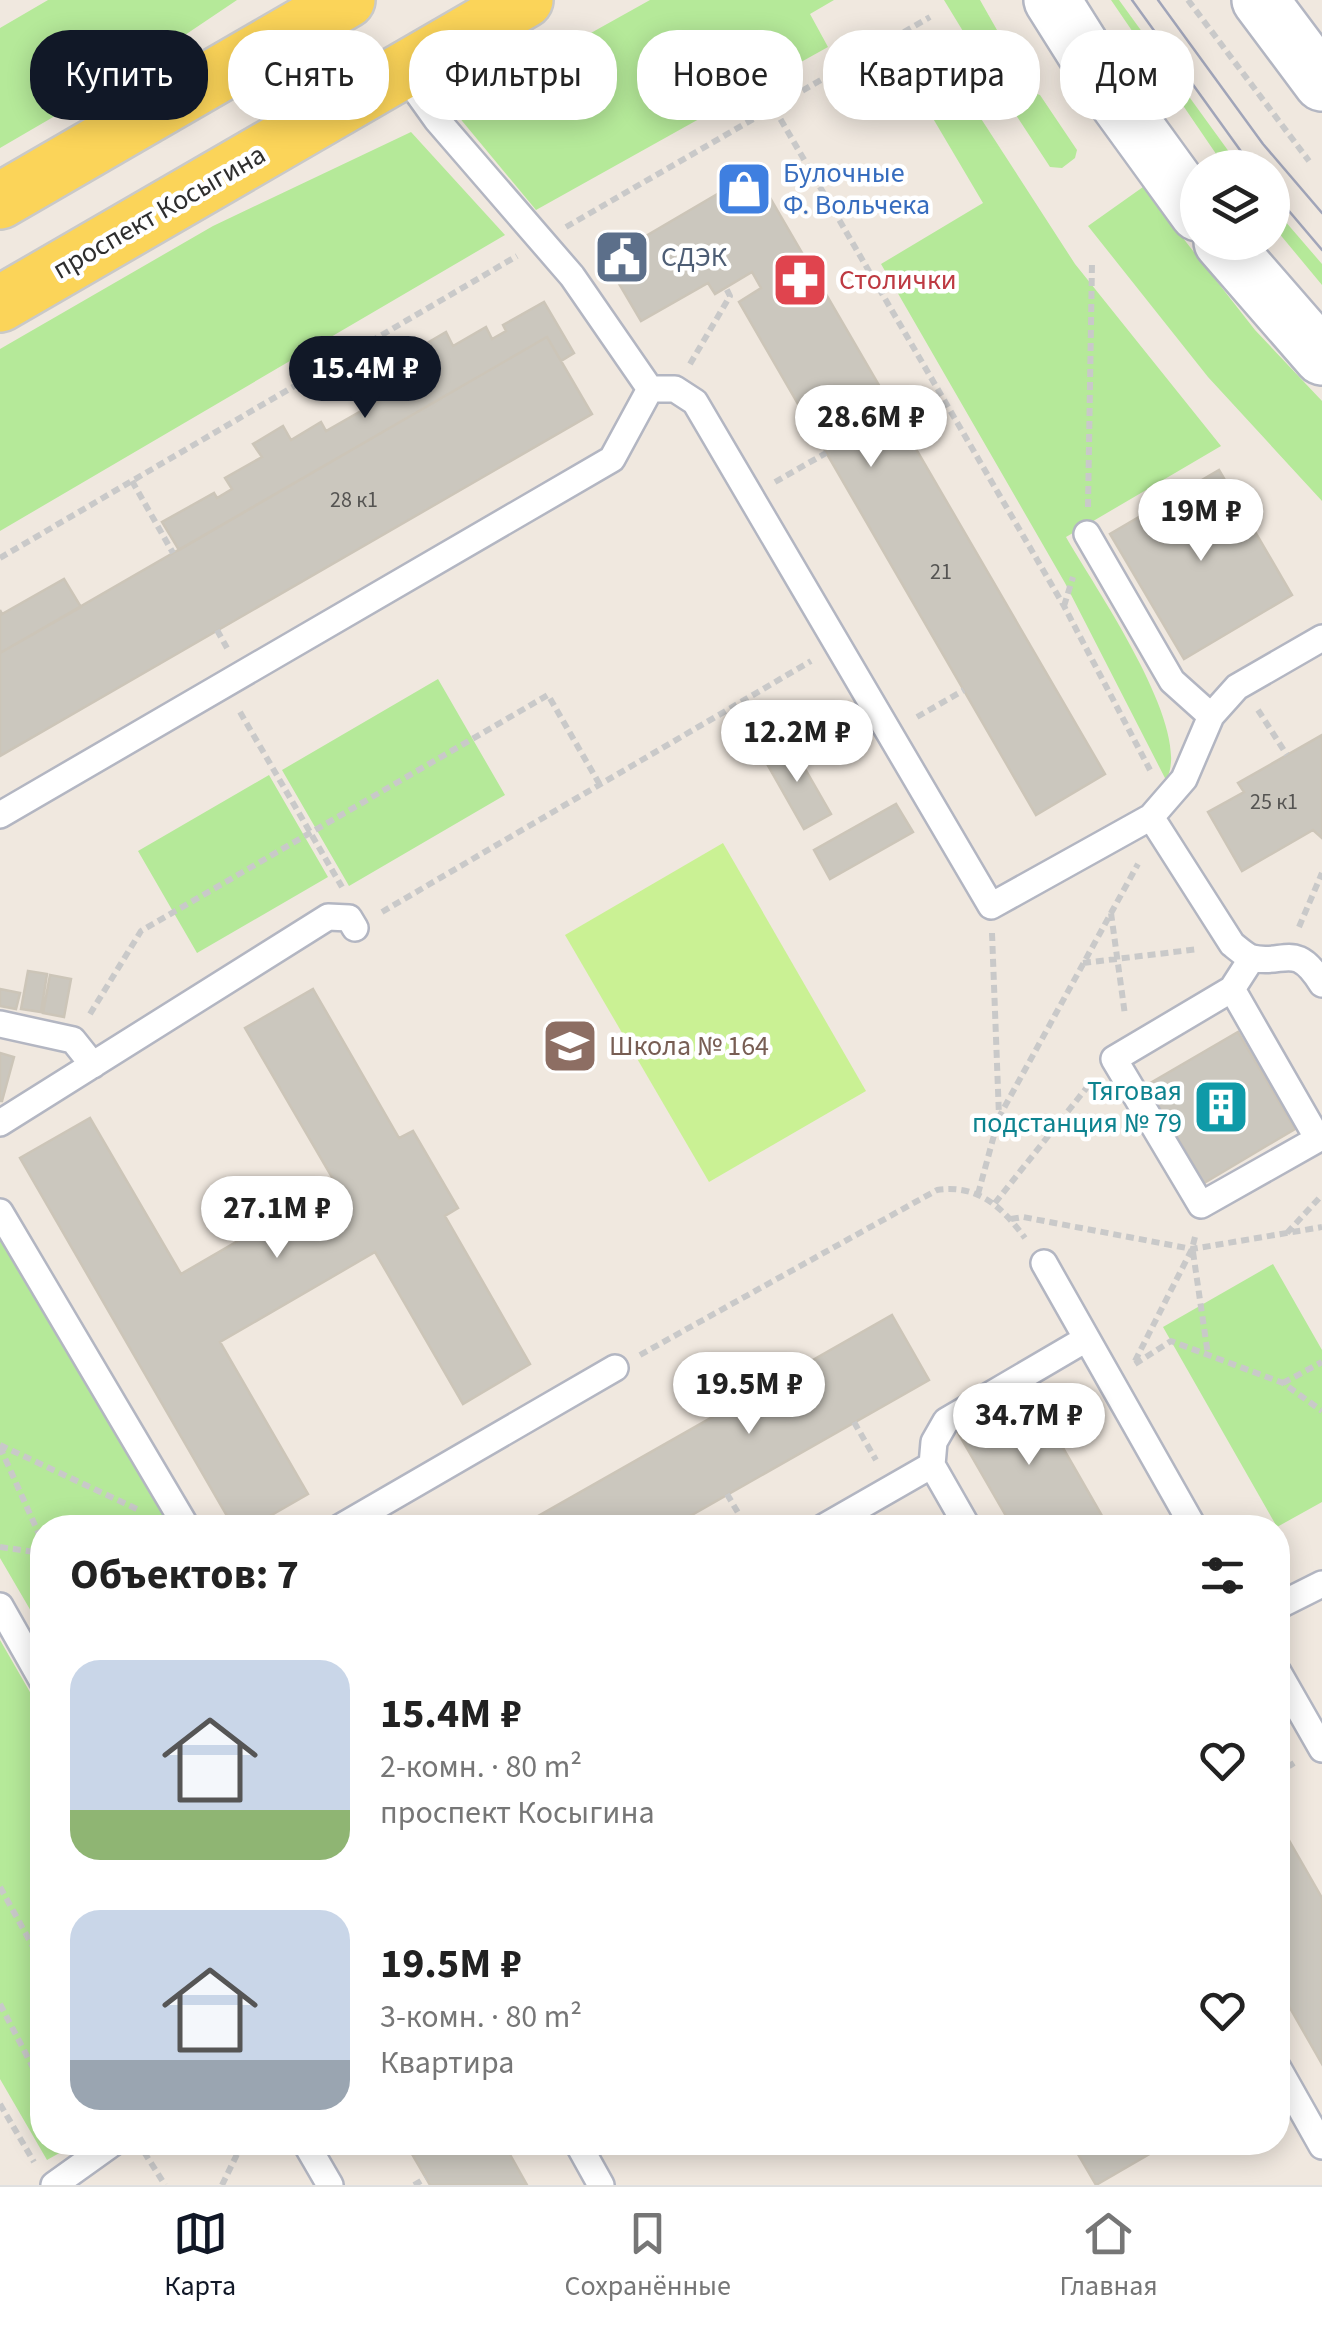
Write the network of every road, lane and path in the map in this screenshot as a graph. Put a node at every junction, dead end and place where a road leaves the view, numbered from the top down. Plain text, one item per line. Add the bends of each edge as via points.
1 (347, 0) edge
2 (525, 0) edge
3 (1052, 0) edge
4 (1188, 0) edge
5 (1260, 0) edge
6 (930, 17) dead end
7 (402, 72) junction
8 (1322, 83) edge
9 (803, 91) edge
10 (753, 120) edge
11 (781, 120) edge
12 (1309, 161) dead end
13 (1180, 188) edge
14 (0, 201) edge
15 (543, 240) junction
16 (1238, 260) edge
17 (1092, 263) dead end
18 (726, 288) dead end
19 (0, 304) edge
20 (1322, 357) edge
21 (663, 389) junction
22 (826, 454) dead end
23 (132, 482) junction
24 (750, 496) junction
25 (1087, 534) junction
26 (173, 554) dead end
27 (0, 558) edge
28 (1064, 606) junction
29 (1322, 638) edge
30 (838, 645) junction
31 (224, 685) junction
32 (1237, 687) junction
33 (964, 690) dead end
34 (1211, 716) junction
35 (890, 734) junction
36 (1287, 755) dead end
37 (600, 785) junction
38 (0, 815) edge
39 (1158, 815) junction
40 (311, 832) junction
41 (1322, 873) edge
42 (991, 906) junction
43 (1110, 912) junction
44 (359, 926) junction
45 (1242, 951) junction
46 (1287, 955) junction
47 (1114, 960) junction
48 (1082, 963) junction
49 (1322, 984) edge
50 (1232, 989) junction
51 (0, 1024) edge
52 (73, 1040) junction
53 (1124, 1053) junction
54 (93, 1065) junction
55 (999, 1117) junction
56 (0, 1124) edge
57 (978, 1194) junction
58 (1322, 1195) edge
59 (996, 1203) junction
60 (1202, 1205) junction
61 (0, 1212) edge
62 (1011, 1218) junction
63 (1322, 1227) edge
64 (1287, 1233) junction
65 (1192, 1249) junction
66 (1044, 1264) joint
67 (1086, 1339) junction
68 (1171, 1341) dead end
69 (1208, 1354) junction
70 (1322, 1362) edge
71 (1134, 1365) dead end
72 (615, 1368) joint
73 (1284, 1383) junction
74 (1120, 1398) junction
75 (1322, 1411) edge
76 (854, 1422) dead end
77 (1055, 1434) dead end
78 (0, 1446) edge
79 (932, 1465) junction
80 (892, 1487) junction
81 (727, 1494) dead end
82 (141, 1511) dead end
83 (31, 1515) edge
84 (179, 1515) edge
85 (361, 1515) edge
86 (739, 1515) edge
87 (844, 1515) edge
88 (961, 1515) edge
89 (1187, 1515) edge
90 (0, 1547) edge
91 (30, 1552) edge
92 (1322, 1584) edge
93 (1290, 1600) edge
94 (0, 1606) edge
95 (30, 1659) edge
96 (1290, 1693) edge
97 (1322, 1749) edge
98 (0, 1887) edge
99 (30, 1941) edge
100 (0, 2004) edge
101 (30, 2062) edge
102 (1290, 2089) edge
103 (0, 2104) edge
104 (1322, 2146) edge
105 (30, 2152) edge
106 (32, 2155) edge
107 (89, 2155) edge
108 (147, 2155) edge
109 (237, 2155) edge
110 (313, 2155) edge
111 (585, 2155) edge
112 (46, 2177) edge
113 (426, 2178) dead end
114 (165, 2185) edge
115 (222, 2185) edge
116 (330, 2185) edge
117 (414, 2185) edge
118 (602, 2185) edge

1 - 14 main road
2 - 7 main road, проспект Косыгина
3 - 13 main road
4 - 12 path
5 - 8 main road
6 - 9 path
7 - 15 lane
7 - 19 main road, проспект Косыгина
10 - 15 path
11 - 28 path
15 - 21 lane
15 - 23 path
16 - 20 main road
17 - 25 path
18 - 21 path via 730,296
21 - 24 lane via 695,402
21 - 31 lane via 612,459
22 - 24 path
23 - 26 path
23 - 27 path
24 - 30 lane
25 - 28 path
25 - 34 lane via 1172,682
28 - 39 path
29 - 32 lane
30 - 35 lane
30 - 37 path
31 - 38 lane
31 - 40 path
32 - 34 lane
32 - 36 path
33 - 35 path
34 - 39 lane via 1184,779
35 - 42 lane
37 - 40 path via 548,695
37 - 44 path
39 - 42 lane
39 - 43 path
39 - 45 lane
40 - 44 path
40 - 52 path via 140,932
41 - 46 path
42 - 55 path
43 - 47 path
43 - 48 path
44 - 54 lane via 328,917
45 - 46 lane
45 - 47 path
45 - 50 lane
46 - 49 lane via 1312,968
47 - 48 path
47 - 53 path
48 - 55 path
50 - 53 lane
50 - 60 lane via 1318,1139
51 - 52 lane
52 - 54 lane
53 - 59 path
53 - 60 lane
54 - 56 lane
55 - 57 path
57 - 59 path
57 - 72 path via 936,1190
58 - 64 path
59 - 62 path
60 - 65 path
61 - 84 lane
62 - 65 path
62 - 66 path
63 - 64 path
64 - 65 path
65 - 69 path
65 - 71 path
66 - 67 lane
67 - 74 lane
67 - 79 lane via 946,1421 934,1442
68 - 69 path
69 - 73 path
70 - 73 path
72 - 85 lane
73 - 75 path
74 - 77 path
74 - 89 lane
76 - 80 path
78 - 82 path
78 - 83 path
79 - 80 lane
79 - 88 lane
80 - 87 lane
81 - 86 path
90 - 91 path
92 - 93 lane
94 - 95 lane
96 - 97 lane
98 - 99 path
100 - 101 path
102 - 104 lane
103 - 105 path
106 - 112 path
107 - 112 lane
108 - 114 path
109 - 115 path
110 - 116 lane
111 - 118 lane
113 - 117 path

